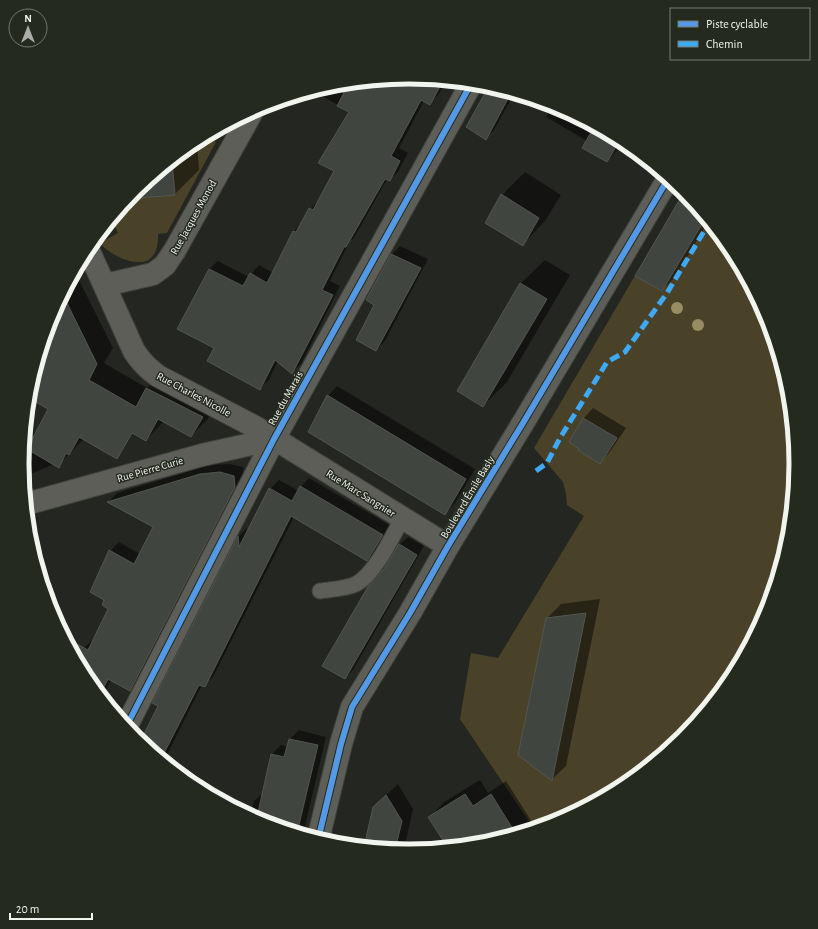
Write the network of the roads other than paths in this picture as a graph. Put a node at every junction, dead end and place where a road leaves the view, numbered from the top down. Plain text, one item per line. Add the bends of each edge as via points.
1 (468, 89) edge
2 (247, 121) edge
3 (665, 184) edge
4 (91, 256) edge
5 (105, 285) junction
6 (274, 439) junction
7 (31, 503) edge
8 (402, 519) junction
9 (448, 546) junction
10 (320, 591) dead end
11 (129, 721) edge
12 (319, 834) edge

1 - 6 street, Rue du Marais
2 - 5 street, Rue Jacques Monod via 165,265 153,274
3 - 9 street, Boulevard Émile Basly
4 - 5 street, Rue Charles Nicolle
5 - 6 street, Rue Charles Nicolle via 134,351 147,369
6 - 7 street, Rue Pierre Curie via 202,454
6 - 8 street, Rue Marc Sangnier
6 - 11 street, Rue du Marais
8 - 9 street, Rue Marc Sangnier
8 - 10 lane via 374,568 357,583
9 - 12 street, Boulevard Émile Basly via 352,707

